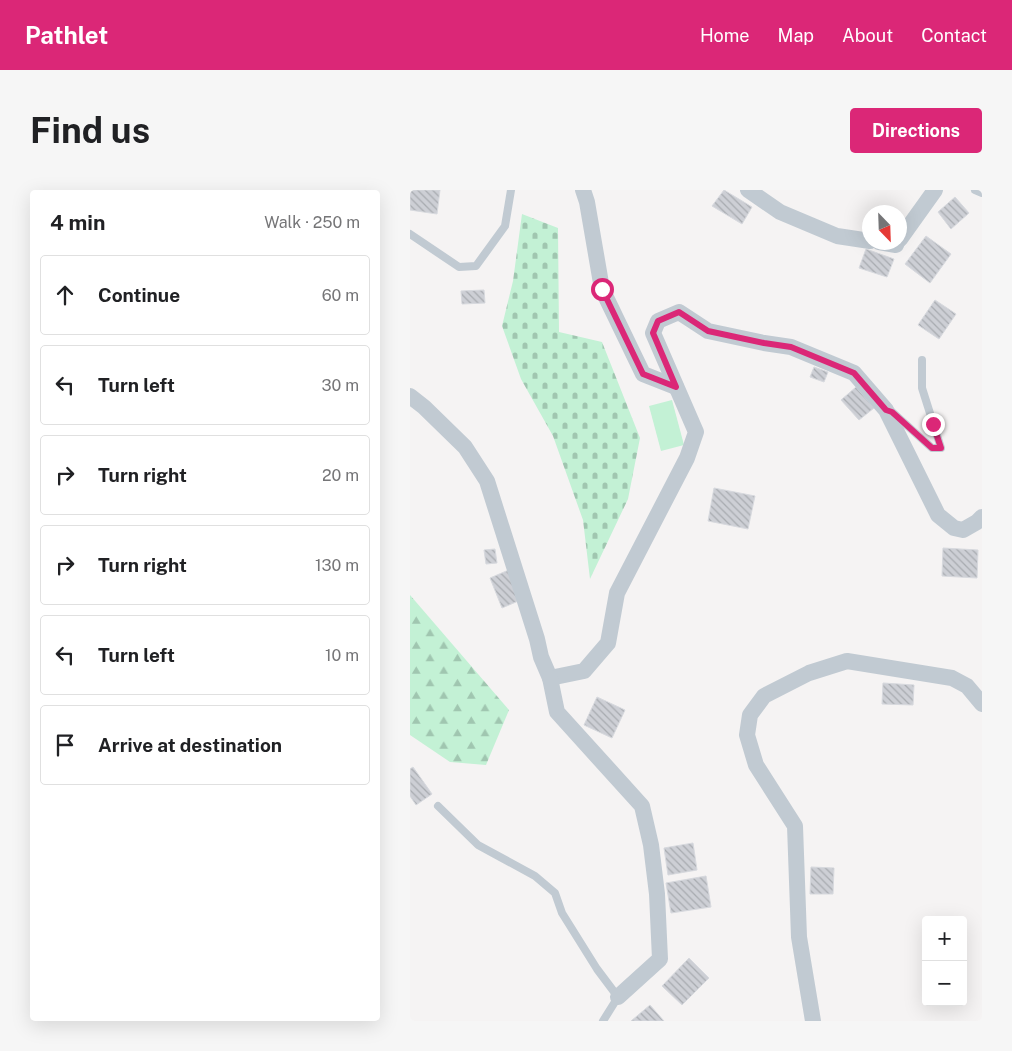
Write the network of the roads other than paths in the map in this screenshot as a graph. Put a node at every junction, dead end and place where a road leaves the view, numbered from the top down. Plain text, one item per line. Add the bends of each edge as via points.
1 (511, 190) edge
2 (583, 190) edge
3 (748, 190) edge
4 (935, 190) edge
5 (975, 190) edge
6 (982, 193) edge
7 (907, 229) edge
8 (410, 234) edge
9 (862, 240) edge
10 (922, 360) dead end
11 (676, 387) junction
12 (410, 396) edge
13 (886, 410) junction
14 (982, 517) edge
15 (550, 678) junction
16 (982, 704) edge
17 (438, 806) dead end
18 (618, 997) junction
19 (811, 1019) edge
20 (603, 1021) edge

1 - 8 lane via 506,226 476,266 458,268
2 - 11 street via 602,289 643,374
3 - 9 street via 780,212 837,236
4 - 7 street
5 - 6 lane
10 - 13 lane via 922,388 941,448 932,448
11 - 13 street via 653,333 658,321 679,312 708,331 791,347 854,373
11 - 15 street via 696,432 687,458 616,592 608,642 584,671
12 - 15 street via 465,447 487,481
13 - 14 street via 938,515 954,528 963,530
15 - 18 street via 556,712 642,806 651,845 660,958
16 - 19 street via 967,686 952,678 847,661 809,672 764,696 750,715 747,735 756,765 795,826 798,937
17 - 18 lane via 478,845 535,876 555,893 562,913
18 - 20 lane

